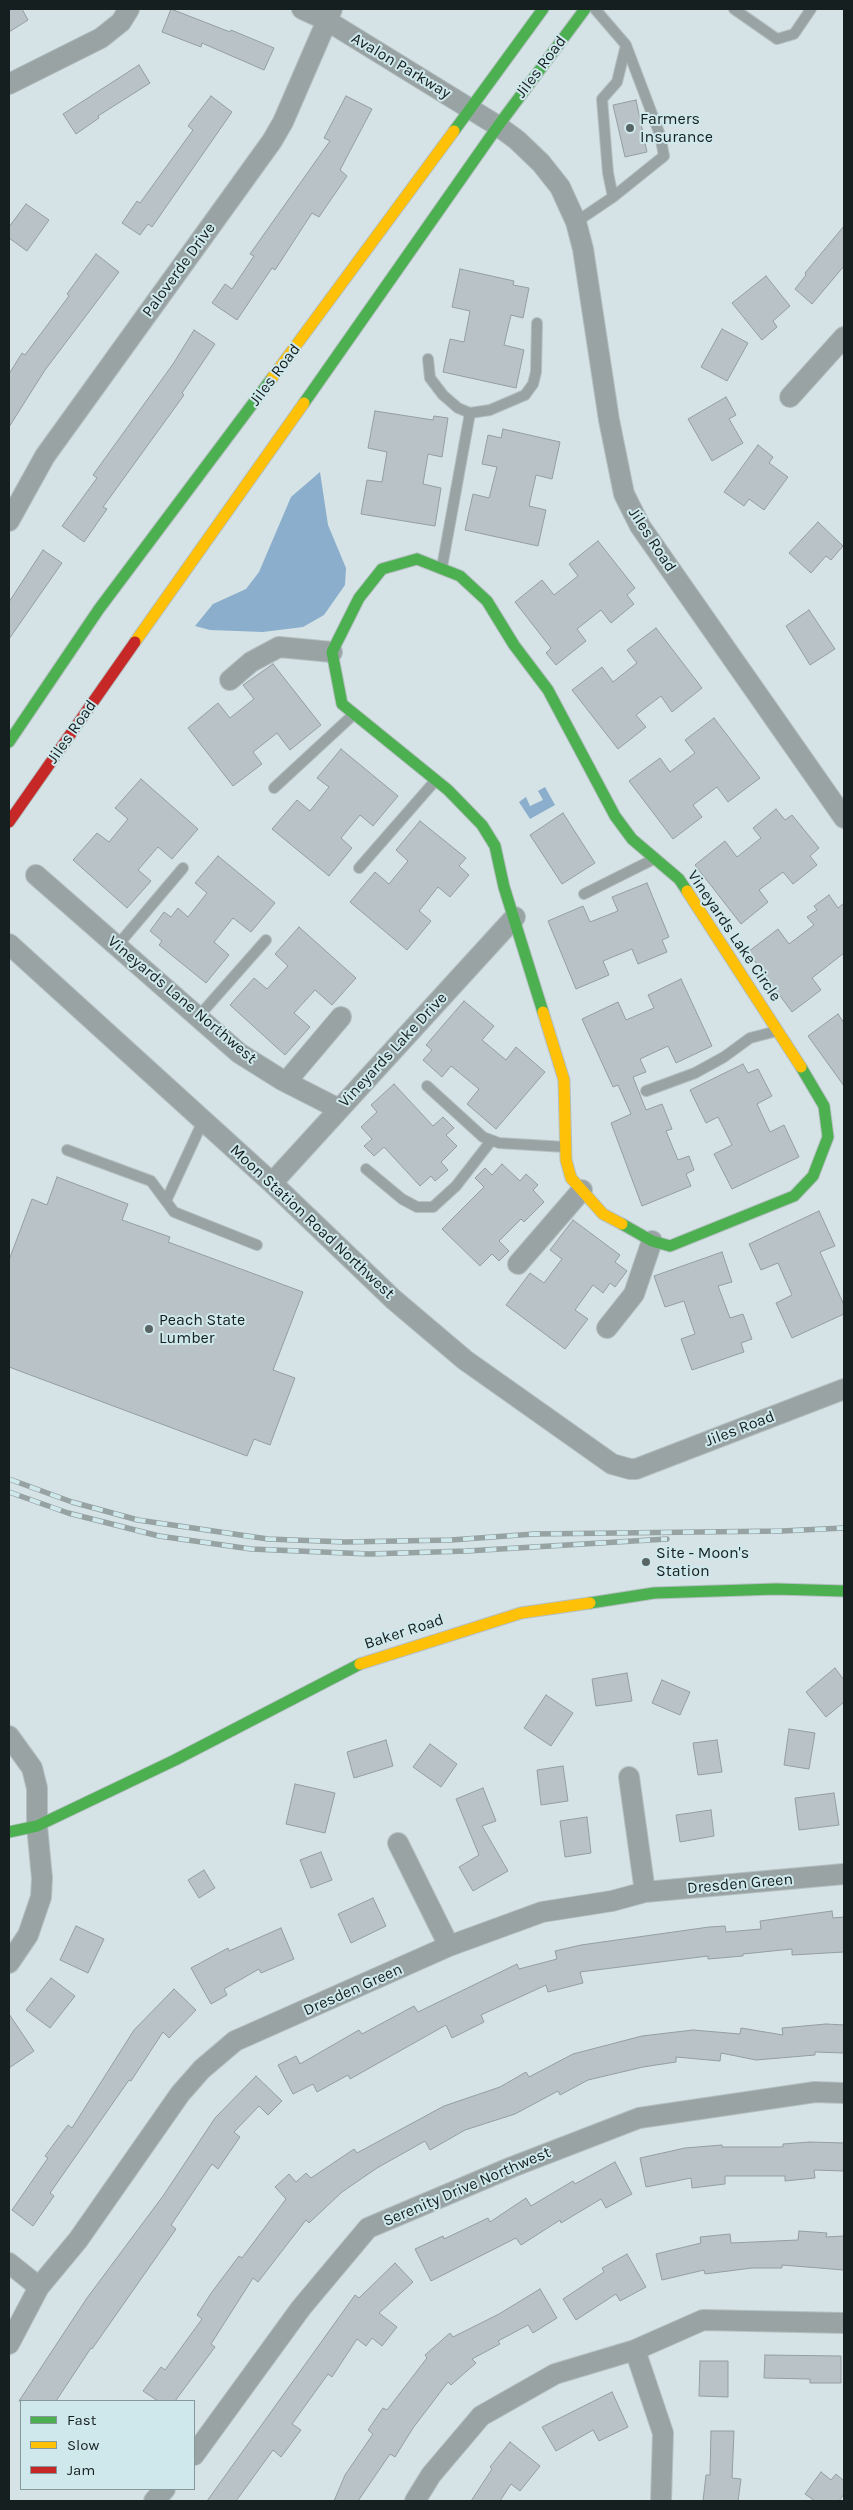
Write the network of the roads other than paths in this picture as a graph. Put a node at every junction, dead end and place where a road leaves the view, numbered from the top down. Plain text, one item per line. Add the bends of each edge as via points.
1 (129, 9) edge
2 (302, 9) edge
3 (543, 9) edge
4 (585, 9) edge
5 (595, 9) edge
6 (734, 9) edge
7 (811, 9) edge
8 (329, 14) edge
9 (626, 45) junction
10 (9, 84) edge
11 (470, 108) junction
12 (498, 126) junction
13 (613, 197) junction
14 (576, 222) junction
15 (537, 323) dead end
16 (844, 337) edge
17 (428, 358) dead end
18 (790, 397) dead end
19 (470, 413) junction
20 (9, 522) edge
21 (442, 567) junction
22 (332, 652) junction
23 (230, 680) dead end
24 (354, 714) junction
25 (9, 742) edge
26 (436, 780) junction
27 (274, 788) dead end
28 (844, 818) edge
29 (9, 822) edge
30 (655, 859) junction
31 (183, 868) dead end
32 (359, 868) dead end
33 (36, 875) dead end
34 (584, 894) dead end
35 (515, 917) junction
36 (266, 940) dead end
37 (9, 944) edge
38 (116, 946) junction
39 (198, 1017) junction
40 (341, 1017) dead end
41 (778, 1031) junction
42 (286, 1082) junction
43 (427, 1086) dead end
44 (646, 1090) dead end
45 (339, 1109) junction
46 (203, 1121) junction
47 (492, 1140) junction
48 (566, 1147) junction
49 (67, 1150) dead end
50 (366, 1169) dead end
51 (272, 1183) junction
52 (582, 1190) junction
53 (166, 1202) junction
54 (652, 1241) junction
55 (257, 1245) dead end
56 (518, 1264) dead end
57 (607, 1328) dead end
58 (844, 1388) edge
59 (636, 1469) joint
60 (844, 1591) edge
61 (9, 1736) edge
62 (629, 1777) dead end
63 (37, 1826) junction
64 (9, 1832) edge
65 (398, 1843) dead end
66 (844, 1874) edge
67 (645, 1892) junction
68 (448, 1946) junction
69 (9, 1963) edge
70 (844, 2093) edge
71 (9, 2263) edge
72 (39, 2287) junction
73 (844, 2323) edge
74 (9, 2344) edge
75 (635, 2350) junction
76 (195, 2454) edge
77 (163, 2490) edge
78 (154, 2501) edge
79 (415, 2501) edge
80 (661, 2501) edge

1 - 10 street via 121,22 100,38
2 - 8 street, Avalon Parkway
3 - 11 street, Jiles Road
4 - 12 street, Jiles Road
5 - 9 lane
6 - 7 lane via 777,39 794,34
8 - 11 street, Avalon Parkway
8 - 20 street, Paloverde Drive via 284,122 45,456
9 - 13 lane via 617,82 602,99
9 - 13 lane via 646,93 664,156
11 - 12 street, Avalon Parkway
11 - 25 street, Jiles Road via 99,610
12 - 14 street, Jiles Road via 541,162 560,187
12 - 29 street, Jiles Road
13 - 14 lane
14 - 28 street, Jiles Road via 616,466 624,494 640,526
15 - 19 lane via 536,372 525,395 490,410
16 - 18 street
17 - 19 lane via 430,378 443,395
19 - 21 lane
21 - 22 street, Vineyards Lake Circle via 417,559 382,569 359,598
21 - 30 street, Vineyards Lake Circle via 460,576 487,600 548,690 615,816 632,839
22 - 23 street via 279,647 251,662
22 - 24 street, Vineyards Lake Circle via 342,704
24 - 26 street, Vineyards Lake Circle
24 - 27 lane
26 - 32 lane
26 - 35 street, Vineyards Lake Circle via 482,825 495,846
30 - 34 lane
30 - 41 street, Vineyards Lake Circle via 679,879
31 - 38 lane
33 - 38 street, Vineyards Lane Northwest
35 - 45 street, Vineyards Lake Drive
35 - 48 street, Vineyards Lake Circle via 564,1080
36 - 39 lane
37 - 46 street, Moon Station Road Northwest
38 - 39 street, Vineyards Lane Northwest
39 - 42 street, Vineyards Lane Northwest via 239,1053
40 - 42 street
41 - 44 lane via 750,1038 695,1073
41 - 54 street, Vineyards Lake Circle via 824,1106 828,1137 813,1176 794,1196 670,1246
42 - 45 street, Vineyards Lane Northwest
43 - 47 lane via 483,1137
45 - 51 street, Vineyards Lake Drive
46 - 51 street, Moon Station Road Northwest
46 - 53 lane
47 - 48 lane
47 - 50 lane via 456,1186 433,1207 418,1206 402,1199
48 - 52 street, Vineyards Lake Circle via 571,1178
49 - 53 lane via 150,1181
51 - 59 street, Moon Station Road Northwest via 393,1299 465,1360 612,1464
52 - 54 street, Vineyards Lake Circle via 603,1214
52 - 56 street
53 - 55 lane via 174,1212
54 - 57 street via 634,1294
58 - 59 street, Jiles Road
60 - 63 street, Baker Road via 776,1589 654,1594 512,1616 359,1664 174,1760
61 - 63 street via 32,1768 37,1788
62 - 67 street
63 - 64 street, Baker Road
63 - 69 street via 42,1854 41,1897 28,1935
65 - 68 street
66 - 67 street, Dresden Green
67 - 68 street, Dresden Green via 612,1901 542,1912
68 - 72 street, Dresden Green via 235,2041 218,2054 180,2094 78,2240
70 - 76 street, Serenity Drive Northwest via 815,2092 638,2118 368,2228 300,2308
71 - 72 street
72 - 74 street, Dresden Green
73 - 75 street via 703,2320
75 - 79 street via 555,2374 481,2416 431,2475
75 - 80 street via 663,2433
77 - 78 street

